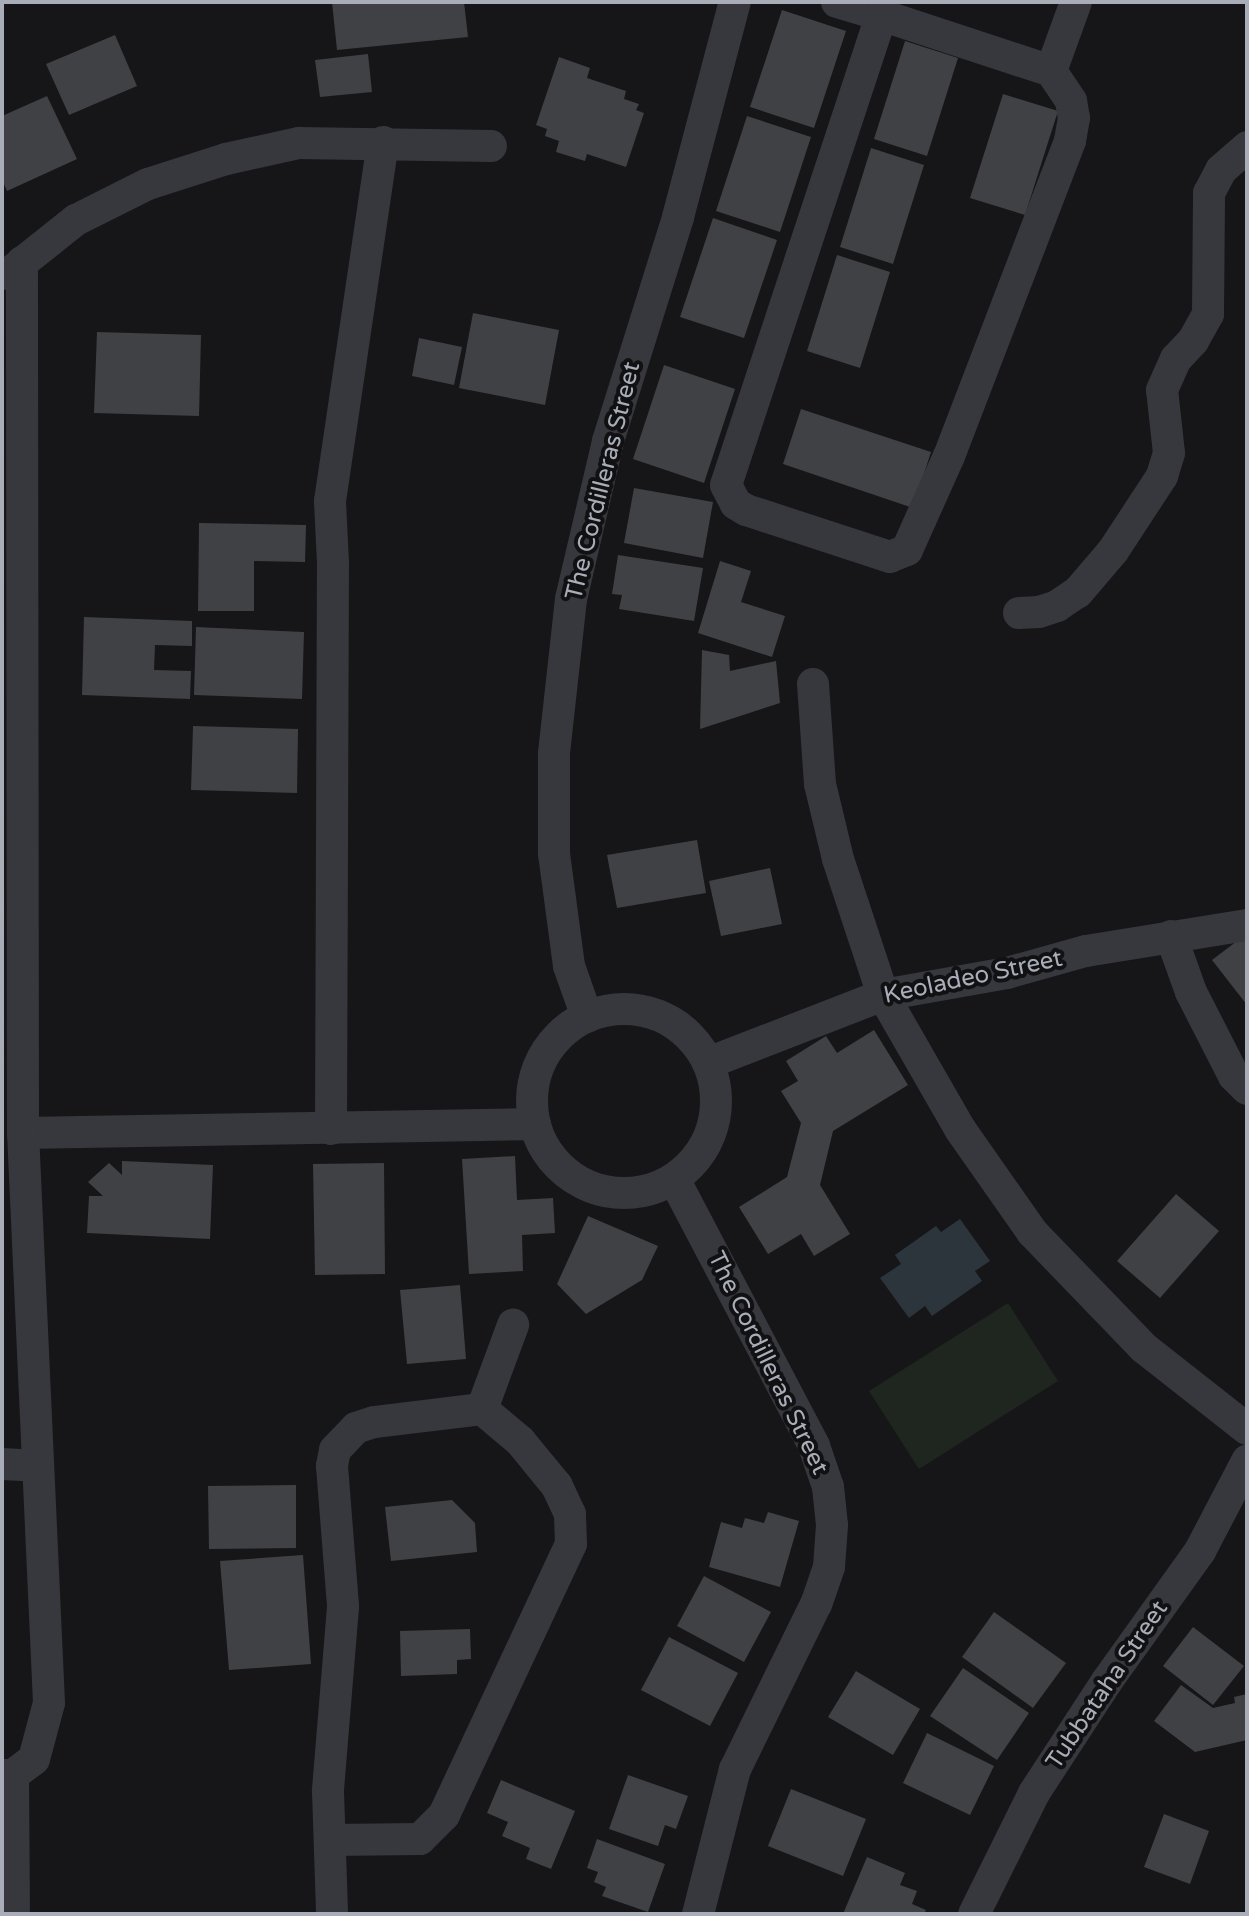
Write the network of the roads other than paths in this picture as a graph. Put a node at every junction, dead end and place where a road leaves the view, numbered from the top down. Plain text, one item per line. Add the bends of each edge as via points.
1 (735, 2) edge
2 (1076, 2) edge
3 (859, 7) edge
4 (1051, 71) junction
5 (383, 142) junction
6 (491, 146) dead end
7 (1247, 147) edge
8 (12, 270) edge
9 (1019, 613) dead end
10 (813, 684) dead end
11 (1247, 925) edge
12 (1171, 936) junction
13 (883, 995) junction
14 (587, 1017) junction
15 (708, 1063) junction
16 (1247, 1089) edge
17 (535, 1124) junction
18 (331, 1129) junction
19 (23, 1133) junction
20 (674, 1179) junction
21 (513, 1325) dead end
22 (482, 1409) junction
23 (1247, 1429) edge
24 (1247, 1461) edge
25 (2, 1464) edge
26 (38, 1466) junction
27 (8, 1775) edge
28 (330, 1840) junction
29 (14, 1914) edge
30 (332, 1914) edge
31 (698, 1914) edge
32 (974, 1914) edge

1 - 14 street, The Cordilleras Street via 678,217 604,456 569,613 554,753 554,854 569,966
2 - 4 street
3 - 4 street
3 - 4 street via 726,485 736,504 746,510 880,556 899,555 913,538 1070,141 1071,101
5 - 6 street
5 - 8 street via 299,143 148,184 76,220
5 - 18 street via 330,501
7 - 9 street via 1221,170 1209,193 1208,314 1176,359 1162,390 1169,453 1162,476 1113,551 1078,592 1057,606
8 - 19 street
10 - 13 street via 820,784 838,859
11 - 12 street, Keoladeo Street
12 - 13 street, Keoladeo Street
12 - 16 street via 1191,992 1234,1076
13 - 15 street, Keoladeo Street
13 - 23 street via 960,1129 1032,1232 1144,1348
14 - 15 street via 609,1010 656,1015 678,1026
14 - 17 street via 560,1035 541,1061 534,1081
15 - 20 street via 715,1083 713,1127 704,1147
17 - 18 street
17 - 20 street via 555,1161 590,1187 648,1191
18 - 19 street
19 - 26 street
20 - 31 street, The Cordilleras Street via 814,1446 828,1487 832,1525 829,1567 816,1604 735,1769
21 - 22 street
22 - 28 street via 374,1422 356,1428 335,1450 343,1607 328,1791
22 - 28 street via 520,1441 557,1486 570,1514 571,1544 444,1815 420,1839
24 - 32 street, Tubbataha Street via 1200,1551 1034,1793
25 - 26 street
26 - 27 street via 49,1703 34,1759
27 - 29 street
28 - 30 street

